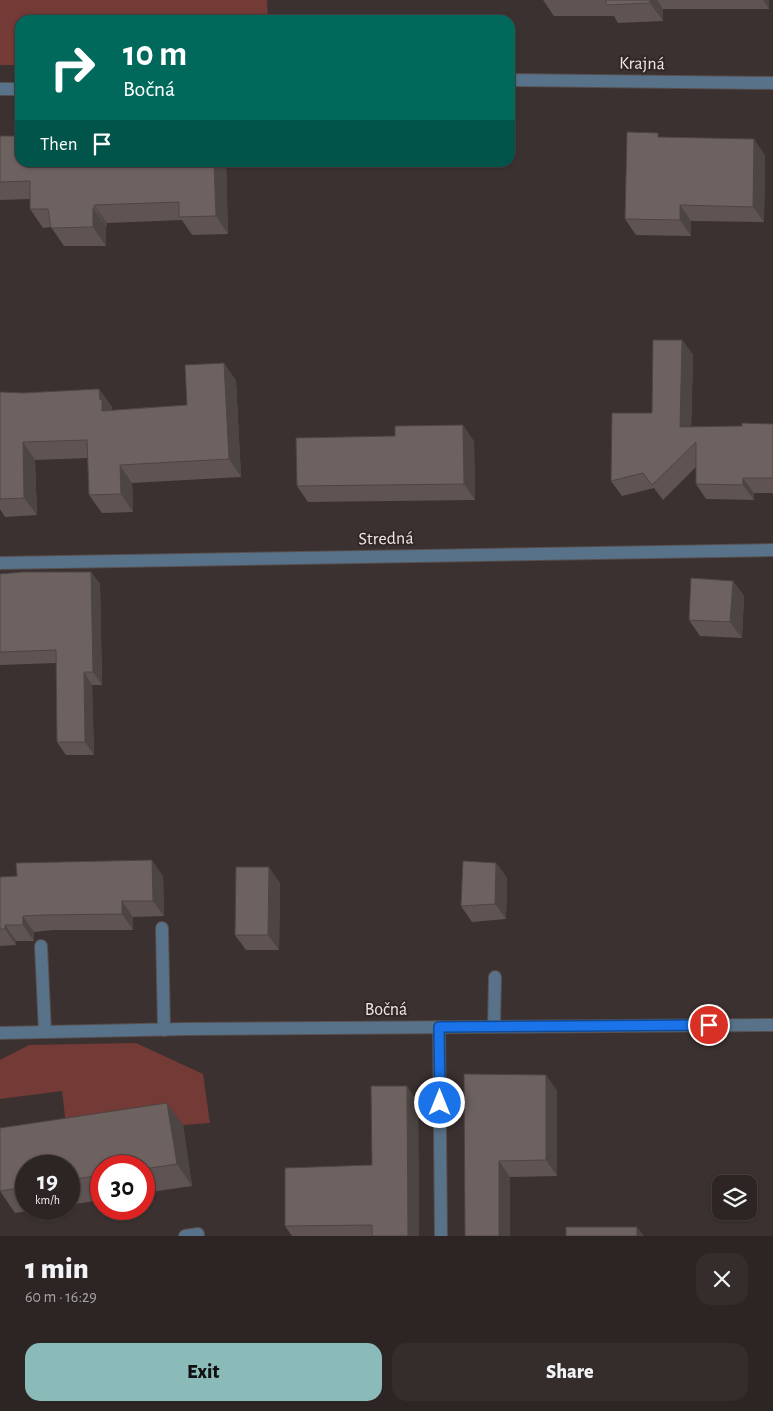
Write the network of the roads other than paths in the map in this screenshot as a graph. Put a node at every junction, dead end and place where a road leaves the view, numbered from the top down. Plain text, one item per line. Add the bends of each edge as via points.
1 (515, 80) edge
2 (773, 83) edge
3 (15, 88) edge
4 (0, 89) edge
5 (773, 550) edge
6 (0, 562) edge
7 (162, 928) dead end
8 (42, 946) dead end
9 (495, 977) dead end
10 (773, 1025) edge
11 (494, 1026) junction
12 (439, 1027) junction
13 (164, 1030) junction
14 (45, 1032) junction
15 (0, 1033) edge
16 (198, 1234) dead end
17 (185, 1236) edge
18 (440, 1236) edge

1 - 2 street, Krajná
3 - 4 street
5 - 6 street, Stredná
7 - 13 street
8 - 14 street
9 - 11 street
10 - 11 street, Bočná
11 - 12 street, Bočná
12 - 13 street, Bočná
12 - 18 street
13 - 14 street, Bočná
14 - 15 street, Bočná
16 - 17 street

